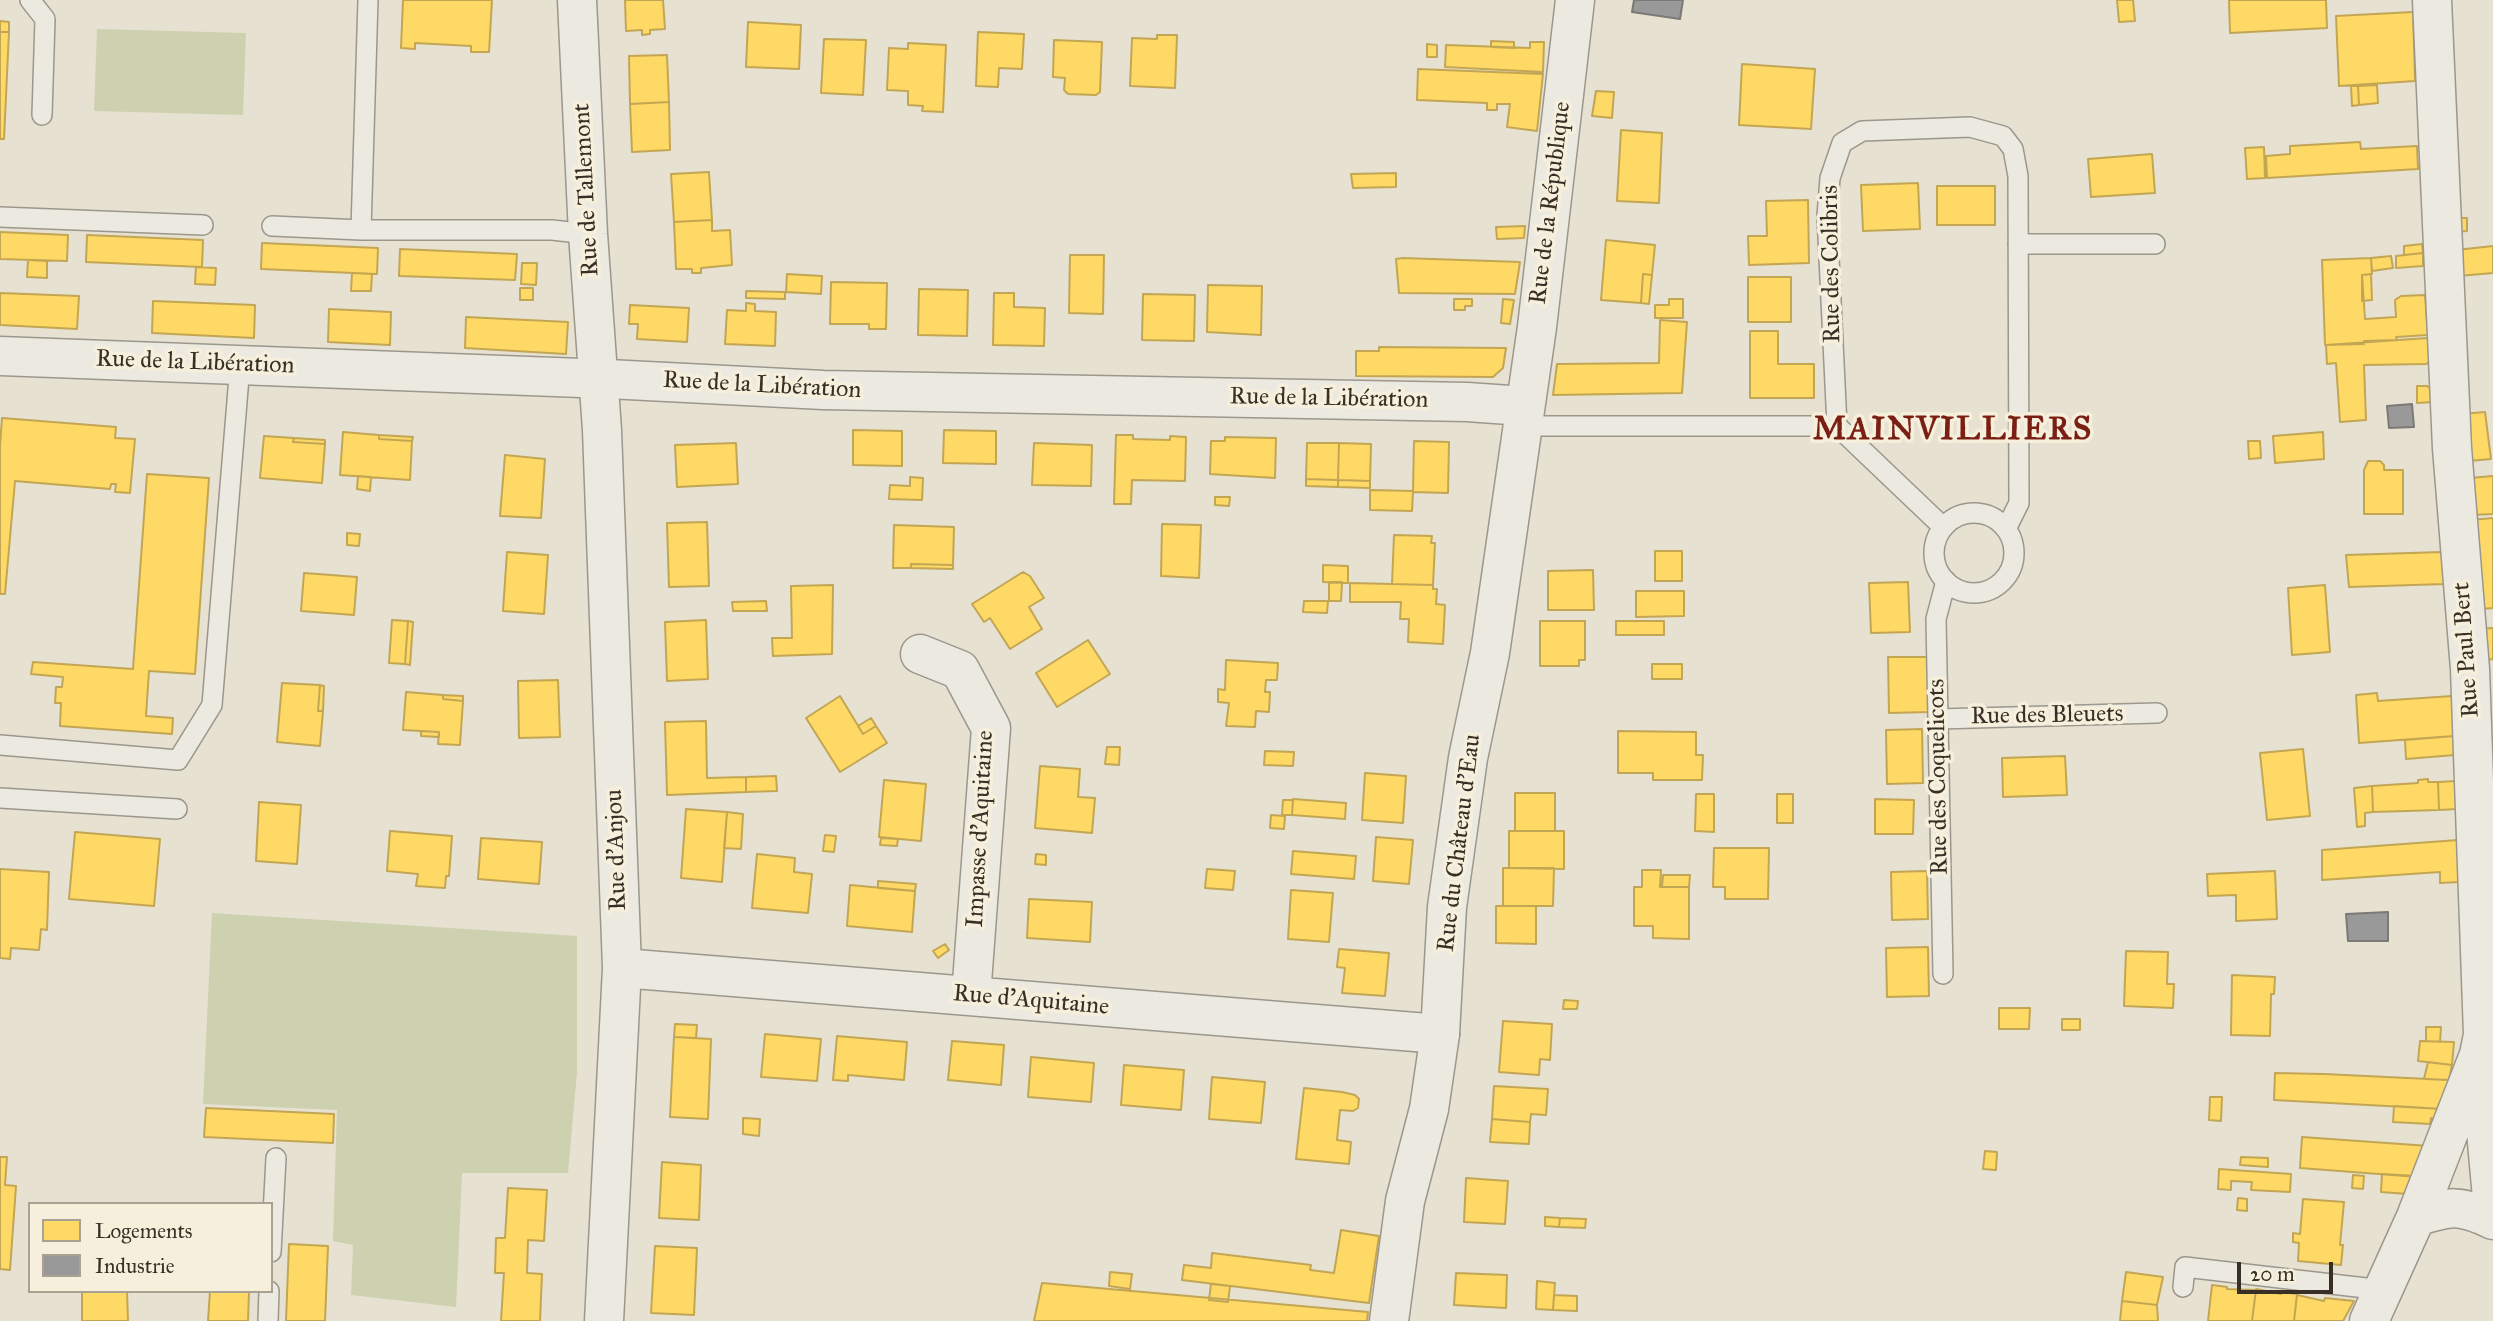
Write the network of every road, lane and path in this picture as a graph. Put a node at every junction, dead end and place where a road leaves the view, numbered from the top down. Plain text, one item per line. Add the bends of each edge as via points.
1 (30, 0) edge
2 (368, 0) edge
3 (578, 0) edge
4 (1575, 0) edge
5 (2432, 0) edge
6 (42, 115) dead end
7 (0, 217) edge
8 (204, 225) dead end
9 (272, 226) dead end
10 (360, 230) junction
11 (588, 234) junction
12 (2018, 244) junction
13 (2155, 244) dead end
14 (0, 356) edge
15 (240, 365) junction
16 (599, 379) junction
17 (1523, 416) junction
18 (1836, 426) junction
19 (1943, 527) junction
20 (2006, 529) junction
21 (1946, 581) junction
22 (920, 654) dead end
23 (2157, 713) dead end
24 (1938, 719) junction
25 (0, 745) edge
26 (2484, 779) edge
27 (0, 798) edge
28 (177, 809) dead end
29 (622, 968) junction
30 (1943, 974) dead end
31 (971, 996) junction
32 (1440, 1034) junction
33 (2485, 1042) edge
34 (276, 1158) dead end
35 (2493, 1209) edge
36 (273, 1214) edge
37 (2416, 1217) junction
38 (2493, 1220) edge
39 (2183, 1287) dead end
40 (269, 1293) edge
41 (2376, 1305) edge
42 (268, 1321) edge
43 (604, 1321) edge
44 (1389, 1321) edge

1 - 6 lane via 45,19
2 - 10 lane
3 - 11 street, Rue de Tallemont
4 - 17 street, Rue de la République
5 - 26 street, Rue Paul Bert via 2452,448
7 - 8 lane
9 - 10 lane
10 - 11 lane
11 - 16 street, Rue de Tallemont
12 - 13 lane
12 - 18 lane, Rue des Colibris via 2018,176 2013,149 2003,136 1970,127 1862,131 1842,143 1830,178 1828,216
12 - 20 lane, Rue des Colibris via 2019,503
14 - 15 street, Rue de la Libération
15 - 16 street, Rue de la Libération
15 - 25 lane via 212,705 178,760
16 - 17 street, Rue de la Libération via 823,390 1453,402
16 - 29 street, Rue d'Anjou
17 - 18 lane
17 - 32 street, Rue du Château d'Eau via 1490,653 1468,758 1447,907
18 - 19 lane
19 - 20 lane via 1969,513 1990,517
19 - 21 lane via 1934,556
20 - 21 lane via 2014,552 2007,576 1998,585 1971,593
21 - 24 lane, Rue des Coquelicots via 1936,620
22 - 31 street, Impasse d'Aquitaine via 960,670 992,728
23 - 24 lane, Rue des Bleuets
24 - 30 lane, Rue des Coquelicots
26 - 33 street, Rue Paul Bert
27 - 28 lane
29 - 31 street, Rue d'Aquitaine
29 - 43 street, Rue d'Anjou
31 - 32 street, Rue d'Aquitaine
32 - 44 street, Rue du Château d'Eau via 1429,1109 1405,1201
33 - 35 street
33 - 37 street, Rue Paul Bert
34 - 36 lane
37 - 38 street via 2448,1207 2472,1210
37 - 41 street, Rue Paul Bert
39 - 41 lane via 2185,1267
40 - 42 lane

